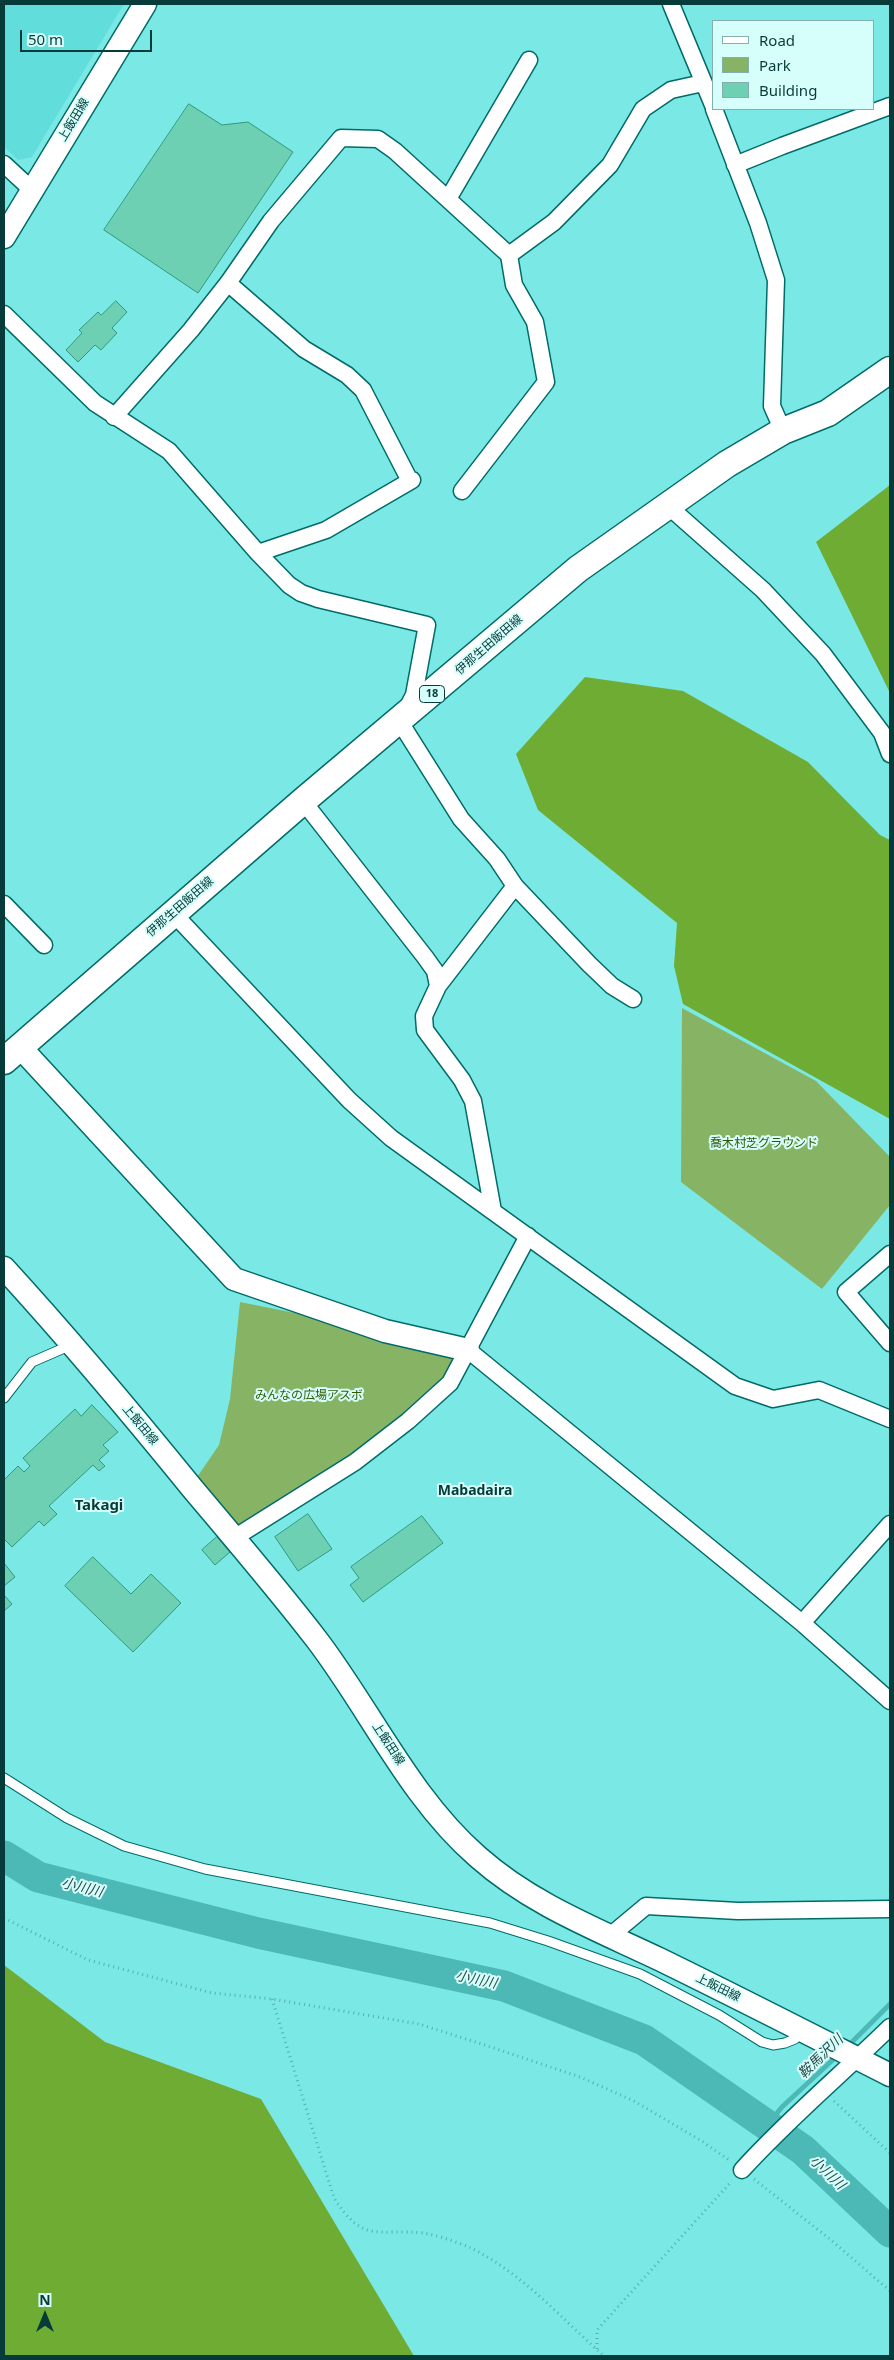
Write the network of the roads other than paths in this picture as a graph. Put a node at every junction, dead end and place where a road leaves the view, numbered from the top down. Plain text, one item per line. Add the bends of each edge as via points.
1 (145, 4) edge
2 (672, 4) edge
3 (529, 60) dead end
4 (704, 83) junction
5 (712, 104) edge
6 (890, 106) edge
7 (714, 110) edge
8 (4, 164) edge
9 (735, 165) junction
10 (32, 190) junction
11 (448, 198) junction
12 (4, 237) edge
13 (510, 255) junction
14 (228, 283) junction
15 (4, 314) edge
16 (890, 370) edge
17 (114, 417) junction
18 (783, 431) junction
19 (462, 491) dead end
20 (666, 505) junction
21 (258, 553) junction
22 (400, 722) junction
23 (890, 754) edge
24 (303, 802) junction
25 (514, 886) junction
26 (4, 904) edge
27 (173, 914) junction
28 (44, 944) dead end
29 (438, 986) junction
30 (633, 999) dead end
31 (12, 1054) edge
32 (493, 1211) junction
33 (528, 1236) junction
34 (890, 1254) edge
35 (4, 1268) edge
36 (890, 1343) edge
37 (74, 1344) junction
38 (468, 1350) junction
39 (4, 1398) edge
40 (890, 1419) edge
41 (890, 1524) edge
42 (234, 1538) junction
43 (802, 1624) junction
44 (890, 1701) edge
45 (4, 1778) edge
46 (890, 1909) edge
47 (610, 1936) junction
48 (890, 2027) edge
49 (810, 2033) junction
50 (855, 2057) junction
51 (890, 2075) edge
52 (745, 2166) road end

1 - 10 main road, 上飯田線
2 - 4 street
3 - 11 street
4 - 5 street
4 - 13 street via 671,90 643,109 610,165 554,222
6 - 9 street
7 - 9 street
8 - 10 street
9 - 18 street via 776,280 772,406
10 - 12 main road, 上飯田線
11 - 13 street
11 - 14 street via 378,139 341,138 271,220
13 - 19 street via 514,285 535,322 546,382
14 - 17 street
14 - 21 street via 304,349 347,375 364,390 411,481 326,530
15 - 17 street via 95,403
16 - 18 main road, 伊那生田飯田線 / 18 via 828,413
17 - 21 street via 169,451
18 - 20 main road, 伊那生田飯田線 / 18
20 - 22 main road, 伊那生田飯田線 / 18 via 578,569
20 - 23 street via 763,590 823,654 882,733
21 - 22 street via 301,593 427,625 414,695
22 - 24 main road, 伊那生田飯田線 / 18
22 - 25 street via 461,819 497,859
24 - 27 main road, 伊那生田飯田線 / 18
24 - 29 street via 425,957 435,971
25 - 29 street
25 - 30 street via 594,970
26 - 28 street
27 - 31 main road, 伊那生田飯田線 / 18
27 - 32 street via 349,1100 391,1138
29 - 32 street via 424,1016 425,1030 462,1080 473,1102
31 - 38 main road via 234,1279 385,1331
32 - 33 street
33 - 38 street
33 - 40 street via 735,1386 772,1399 819,1390
34 - 36 street via 846,1292
35 - 37 main road, 上飯田線
37 - 39 lane via 32,1362
37 - 42 main road, 上飯田線
38 - 42 street via 450,1383 408,1421 355,1462
38 - 43 street
41 - 43 street
42 - 47 main road, 上飯田線 via 279,1590 336,1666 422,1795 452,1832 516,1888
43 - 44 street
45 - 49 lane via 67,1818 124,1846 205,1869 490,1924 548,1941 640,1974 719,2015 762,2042 785,2043
46 - 47 street via 738,1911 646,1906
47 - 49 main road, 上飯田線
48 - 50 street
49 - 50 main road, 上飯田線
50 - 51 main road, 上飯田線
50 - 52 street

